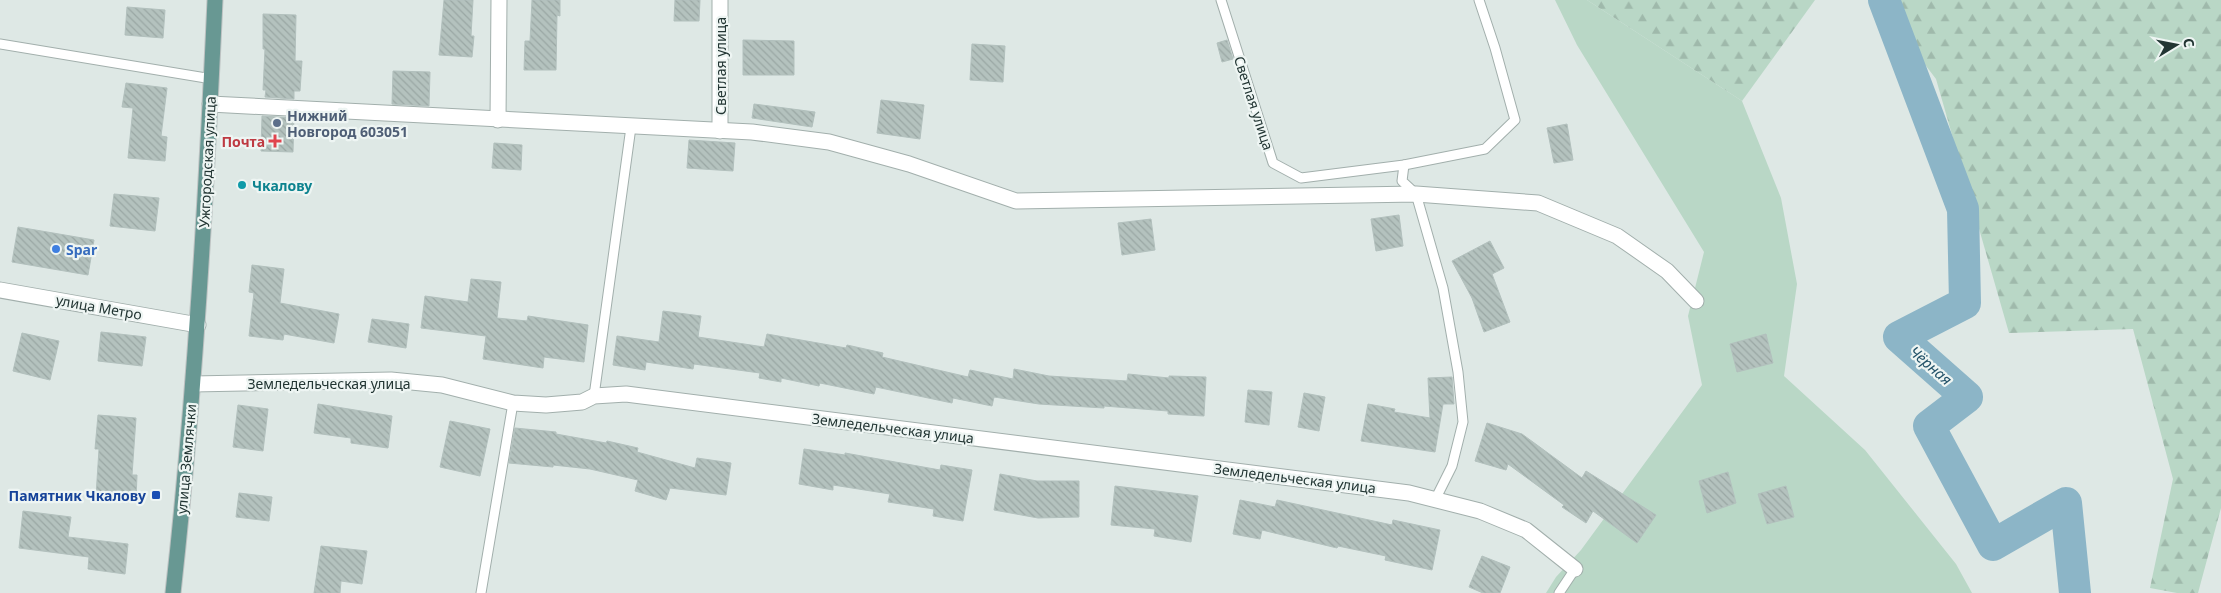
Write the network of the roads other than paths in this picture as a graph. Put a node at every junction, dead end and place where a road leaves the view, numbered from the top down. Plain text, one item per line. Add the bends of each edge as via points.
1 (215, 0) edge
2 (500, 0) edge
3 (720, 0) edge
4 (1221, 0) edge
5 (1479, 0) edge
6 (0, 44) edge
7 (212, 79) junction
8 (210, 104) junction
9 (498, 120) junction
10 (631, 127) junction
11 (720, 131) junction
12 (1404, 165) junction
13 (1416, 194) junction
14 (0, 290) edge
15 (1696, 301) dead end
16 (198, 325) junction
17 (193, 384) junction
18 (594, 396) junction
19 (513, 403) junction
20 (1435, 500) junction
21 (1575, 569) joint
22 (173, 593) edge
23 (481, 593) edge
24 (1559, 593) edge

1 - 7 main road, Ужгородская улица
2 - 9 street
3 - 11 street, Светлая улица
4 - 12 lane, Светлая улица via 1273,163 1301,178
5 - 12 lane, Светлая улица via 1515,120 1486,149
6 - 7 lane
7 - 8 main road, Ужгородская улица
8 - 9 street
8 - 16 main road, Ужгородская улица
9 - 10 street
10 - 11 street
10 - 18 lane
11 - 13 street via 829,142 909,164 1016,201
12 - 13 lane via 1402,181
13 - 15 street via 1538,203 1617,236 1667,272
13 - 20 lane via 1443,288 1463,422 1452,466
14 - 16 street, улица Метро
16 - 17 main road, улица Землячки
17 - 19 street, Земледельческая улица via 391,380 442,385
17 - 22 main road, улица Землячки
18 - 19 street, Земледельческая улица via 582,402
18 - 20 street, Земледельческая улица via 626,394 1409,493
19 - 23 lane
20 - 21 street, Земледельческая улица via 1480,511 1526,530
21 - 24 lane

